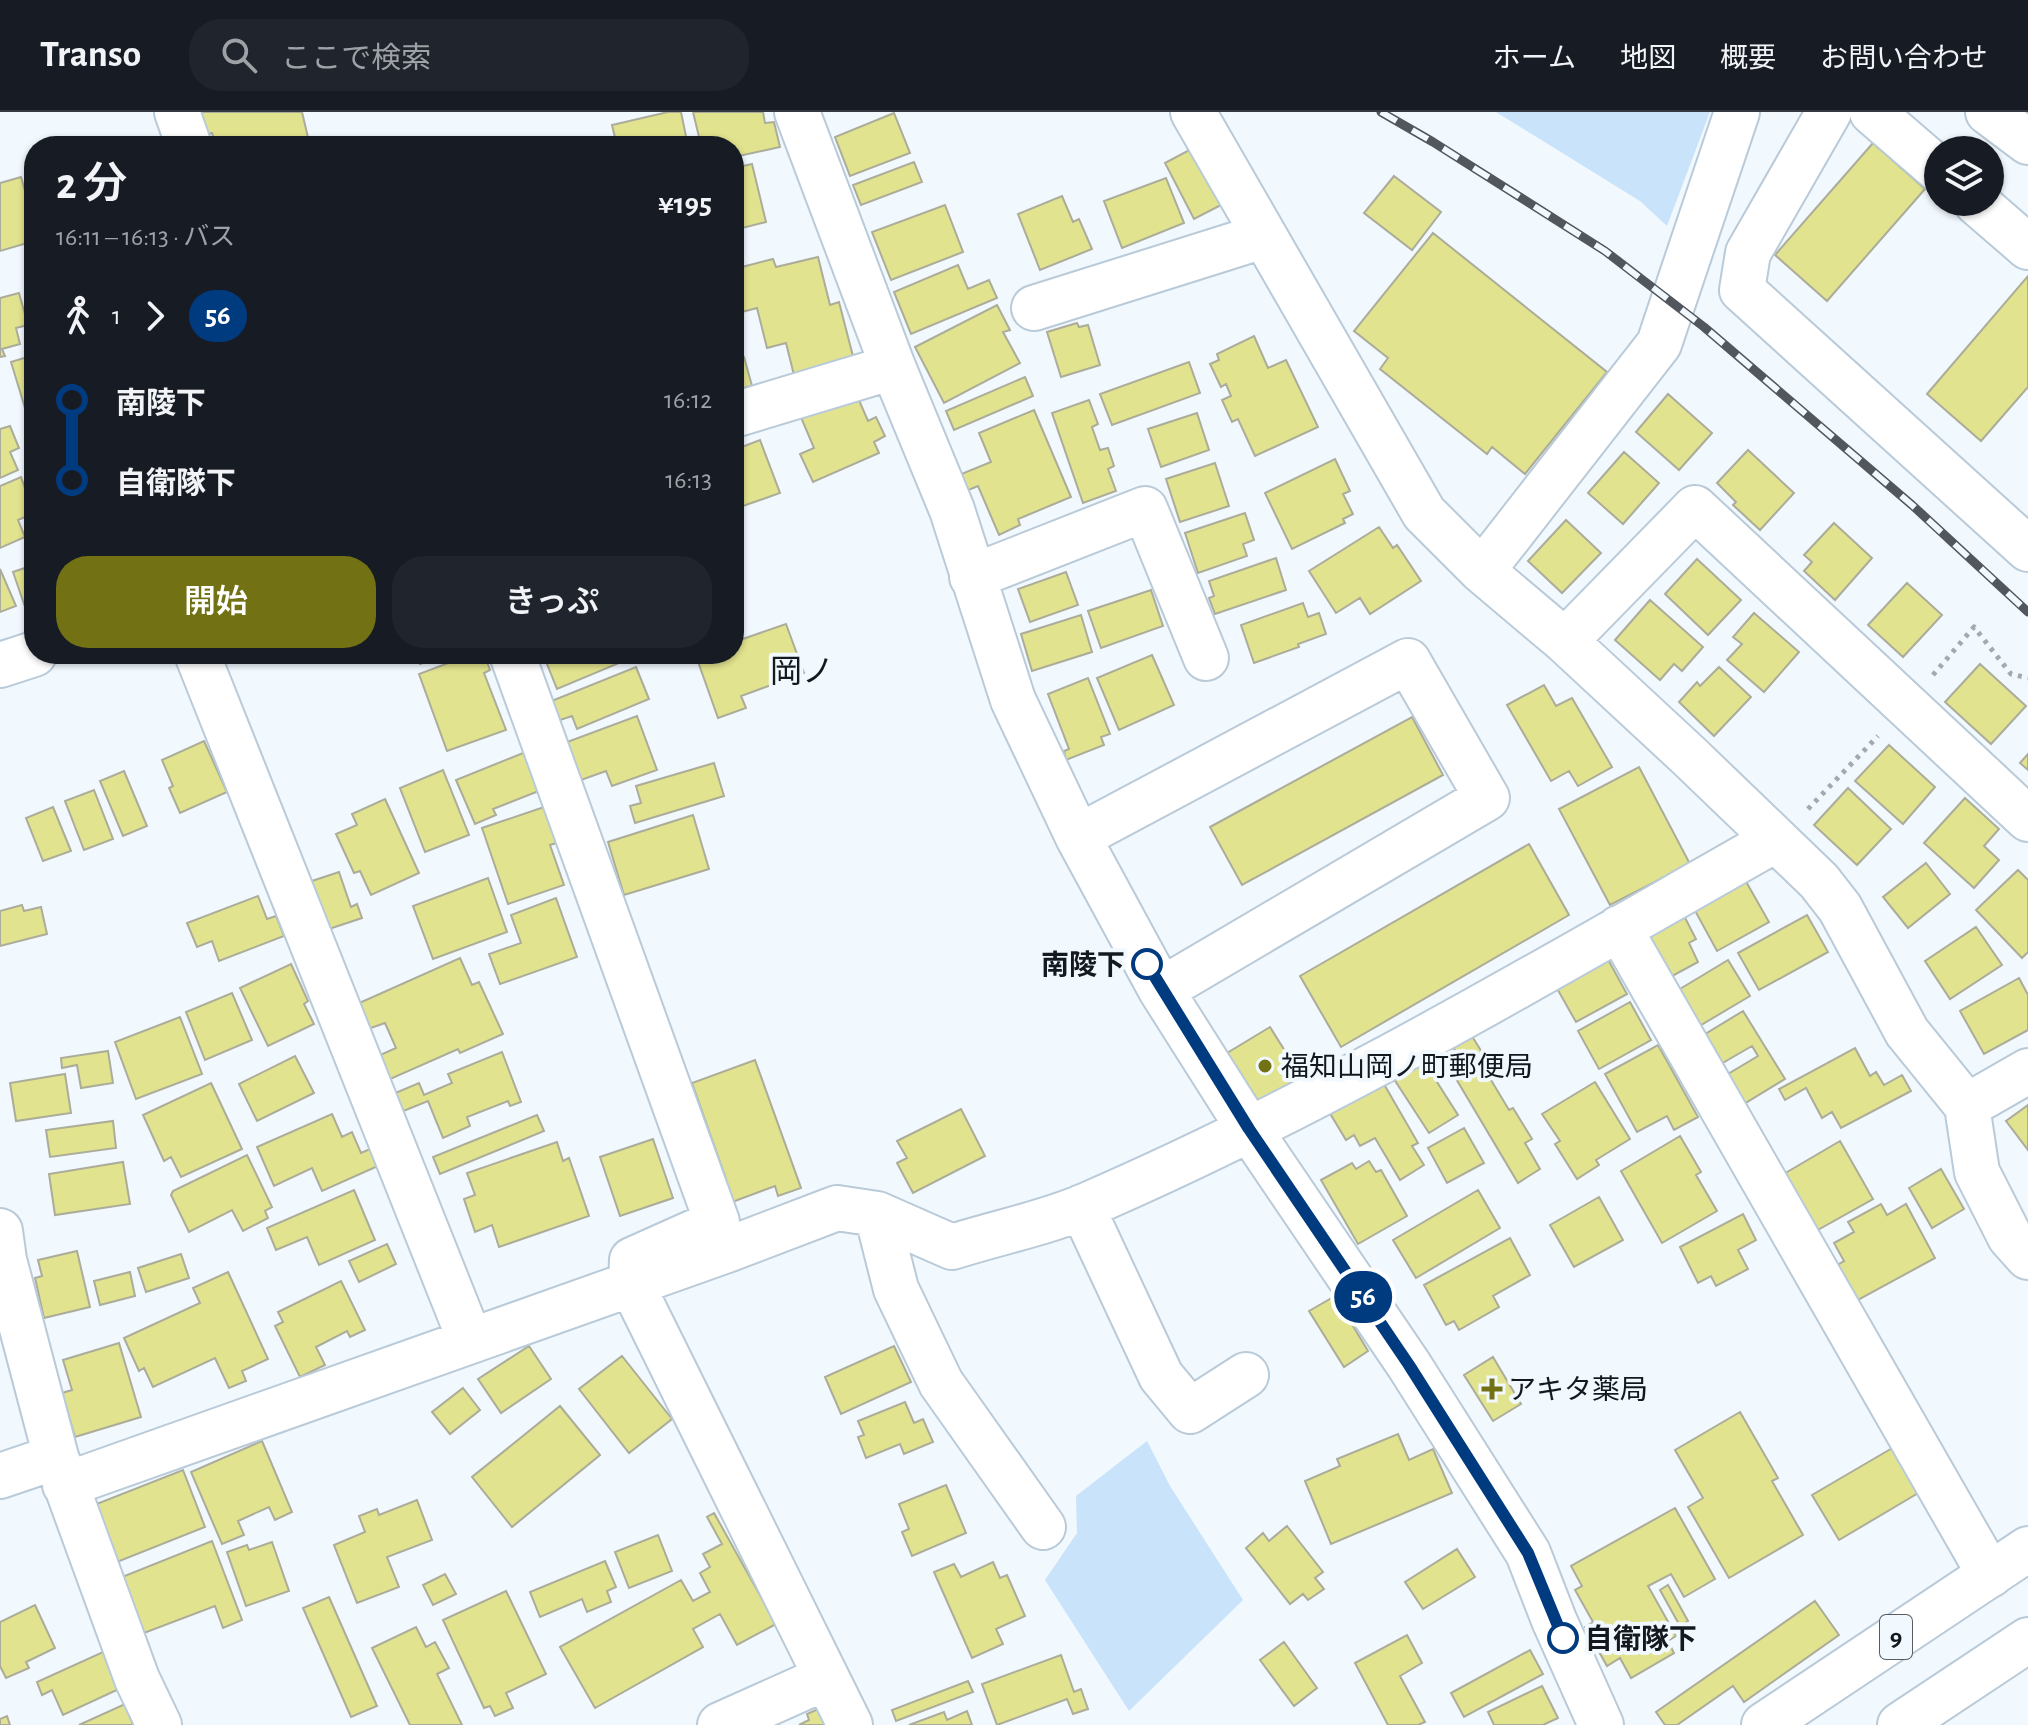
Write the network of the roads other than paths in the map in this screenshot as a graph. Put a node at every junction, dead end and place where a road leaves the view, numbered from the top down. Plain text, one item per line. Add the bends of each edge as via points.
1 (177, 112) edge
2 (797, 112) edge
3 (1193, 112) edge
4 (1737, 112) edge
5 (1829, 112) edge
6 (1872, 112) edge
7 (1988, 112) edge
8 (185, 136) edge
9 (2028, 142) edge
10 (1924, 157) edge
11 (1992, 216) edge
12 (1263, 236) junction
13 (2028, 247) edge
14 (1034, 308) dead end
15 (893, 367) junction
16 (744, 412) edge
17 (2028, 549) edge
18 (1482, 571) junction
19 (972, 577) junction
20 (1565, 641) junction
21 (24, 657) edge
22 (1206, 658) dead end
23 (201, 664) edge
24 (516, 664) edge
25 (0, 665) edge
26 (2028, 819) edge
27 (1078, 837) junction
28 (1775, 840) junction
29 (1619, 928) junction
30 (1161, 990) junction
31 (2028, 1071) edge
32 (1967, 1106) junction
33 (1249, 1129) junction
34 (1082, 1207) junction
35 (877, 1214) junction
36 (1, 1250) edge
37 (2028, 1257) edge
38 (631, 1283) junction
39 (470, 1340) junction
40 (1246, 1375) dead end
41 (61, 1471) junction
42 (0, 1476) edge
43 (1043, 1527) dead end
44 (2028, 1549) edge
45 (1990, 1575) junction
46 (2028, 1640) edge
47 (825, 1678) junction
48 (159, 1725) edge
49 (720, 1725) edge
50 (850, 1725) edge
51 (1601, 1725) edge
52 (1764, 1725) edge
53 (1900, 1725) edge

1 - 8 main road
2 - 15 main road
3 - 12 main road
4 - 18 main road via 1659,344
5 - 17 main road via 1748,253 1742,290
6 - 10 main road
7 - 9 main road
11 - 13 main road
12 - 14 main road
12 - 18 main road via 1424,513
15 - 16 main road
15 - 19 main road via 952,510
18 - 20 main road
19 - 22 main road via 1145,509
19 - 27 main road via 1013,700
20 - 26 main road via 1695,508
20 - 28 main road
21 - 25 main road
23 - 39 main road
24 - 38 main road via 717,1222 632,1260
27 - 30 main road
27 - 30 main road via 1408,661 1487,798
28 - 29 main road
28 - 32 main road via 1840,908 1907,1032
29 - 33 main road
29 - 45 main road
30 - 33 main road
31 - 32 main road
32 - 37 main road via 1977,1172 2010,1237
33 - 34 main road
33 - 51 main road via 1528,1553
34 - 35 main road via 952,1247
34 - 40 main road via 1161,1376 1190,1411
35 - 38 main road via 837,1208
35 - 43 main road via 896,1289 941,1383
36 - 41 main road
38 - 39 main road
38 - 47 main road
39 - 41 main road
41 - 42 main road
41 - 48 main road
44 - 45 main road, 9
45 - 52 main road, 9
46 - 53 main road
47 - 49 main road
47 - 50 main road

